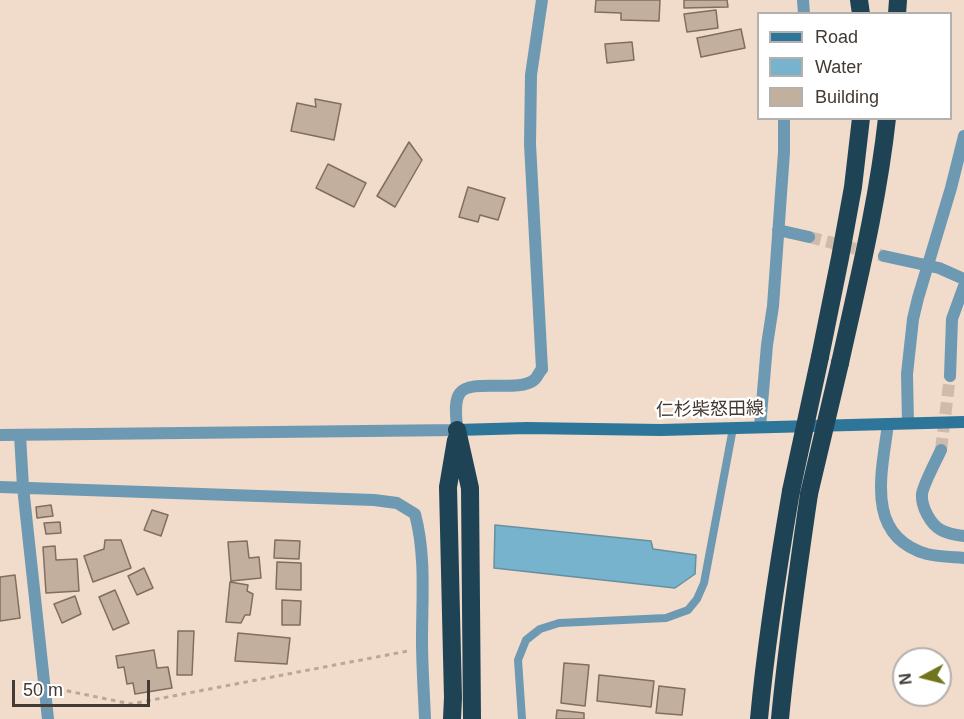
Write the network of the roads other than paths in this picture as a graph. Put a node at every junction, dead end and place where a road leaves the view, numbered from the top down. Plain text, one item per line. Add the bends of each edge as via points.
1 (542, 0) edge
2 (784, 120) edge
3 (861, 120) edge
4 (887, 120) edge
5 (964, 136) edge
6 (778, 230) junction
7 (810, 237) tunnel mouth
8 (884, 256) tunnel mouth
9 (928, 265) junction
10 (964, 279) edge
11 (964, 286) edge
12 (950, 376) tunnel mouth
13 (964, 422) edge
14 (908, 423) junction
15 (888, 424) junction
16 (733, 428) junction
17 (760, 428) junction
18 (457, 430) junction
19 (0, 435) edge
20 (20, 435) junction
21 (941, 450) tunnel mouth
22 (0, 487) edge
23 (23, 487) junction
24 (800, 493) junction
25 (964, 536) edge
26 (964, 558) edge
27 (48, 719) edge
28 (425, 719) edge
29 (452, 719) edge
30 (472, 719) edge
31 (522, 719) edge
32 (759, 719) edge
33 (780, 719) edge

1 - 18 street via 531,75 530,144 542,369 524,385 469,387 460,393
2 - 6 street
3 - 24 highway, bridge via 853,187 820,357
4 - 24 highway, bridge via 866,248 840,363
5 - 9 street
6 - 7 street
6 - 17 street
8 - 9 street
9 - 10 street
9 - 14 street via 910,338
11 - 12 street via 952,319
13 - 14 main road, 仁杉柴怒田線
14 - 15 main road, 仁杉柴怒田線
15 - 17 main road, 仁杉柴怒田線
15 - 26 street via 881,487 882,509 890,530 907,545 927,554
16 - 17 main road, 仁杉柴怒田線
16 - 18 main road, 仁杉柴怒田線
16 - 31 lane via 704,583 697,599 688,610 666,618 559,623 540,629 526,640 518,660
18 - 20 street
18 - 29 highway via 448,487
18 - 30 highway via 470,488
19 - 20 street
20 - 23 street
21 - 25 street via 922,493 923,505 940,530
22 - 23 street
23 - 27 street
23 - 28 street via 397,502 415,514 421,535
24 - 32 highway via 775,584
24 - 33 highway via 795,586

